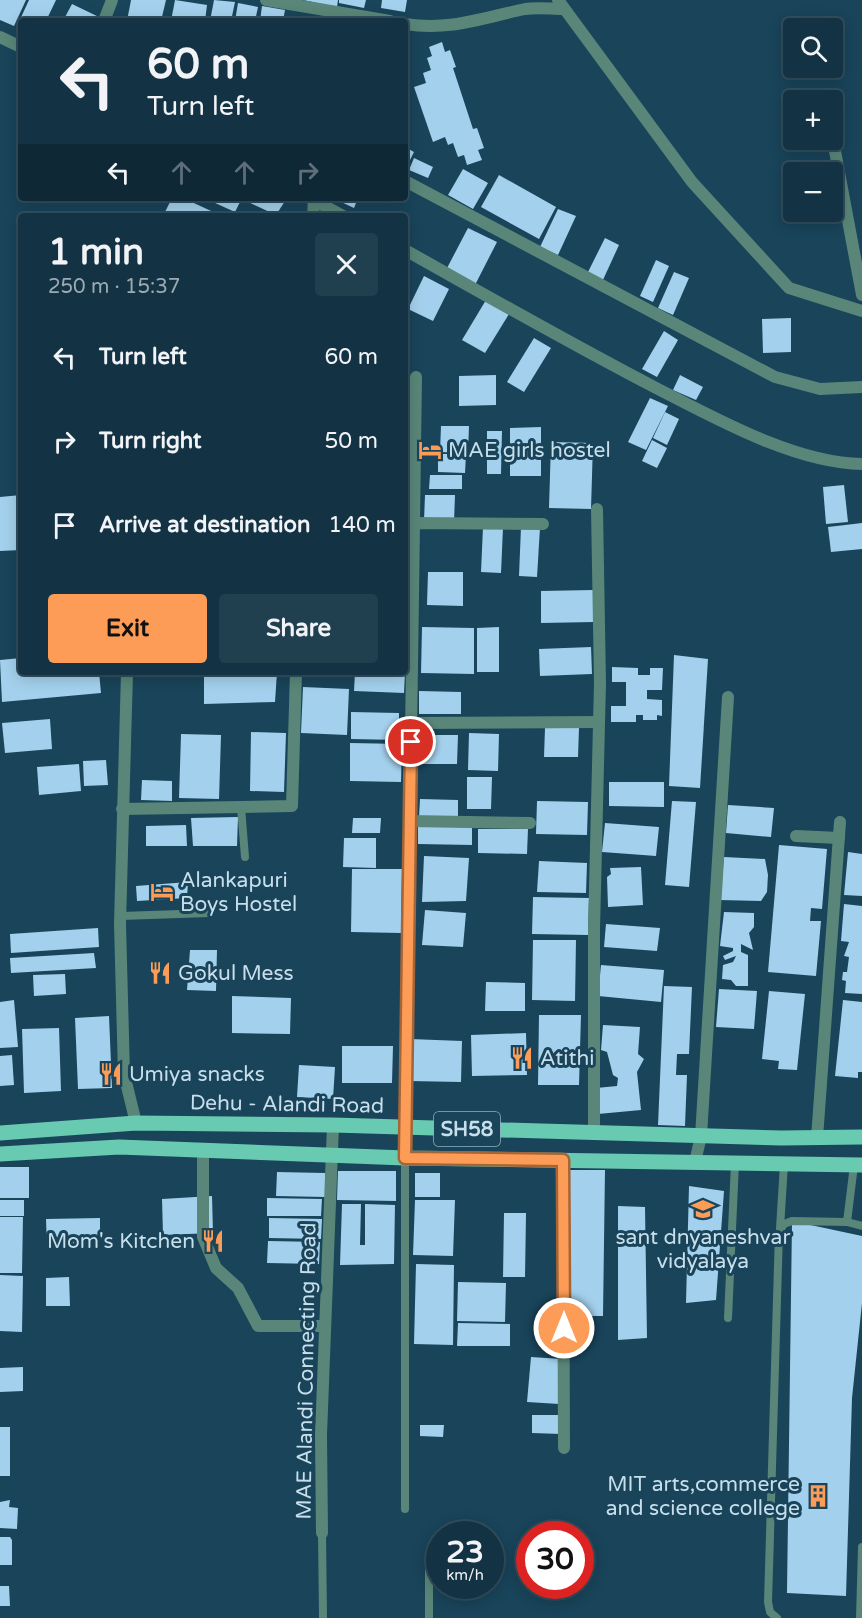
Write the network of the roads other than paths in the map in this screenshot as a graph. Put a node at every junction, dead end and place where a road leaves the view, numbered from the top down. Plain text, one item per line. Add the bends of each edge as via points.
1 (112, 0) edge
2 (266, 0) edge
3 (560, 5) edge
4 (105, 18) edge
5 (372, 18) edge
6 (408, 24) edge
7 (0, 37) edge
8 (18, 46) edge
9 (835, 150) edge
10 (408, 183) edge
11 (316, 201) edge
12 (338, 213) edge
13 (408, 252) edge
14 (862, 295) edge
15 (862, 311) edge
16 (416, 377) dead end
17 (862, 387) edge
18 (862, 464) edge
19 (597, 509) dead end
20 (414, 524) junction
21 (543, 524) dead end
22 (127, 675) edge
23 (296, 675) edge
24 (728, 697) dead end
25 (599, 722) junction
26 (412, 723) junction
27 (241, 807) junction
28 (122, 809) junction
29 (410, 821) junction
30 (840, 822) dead end
31 (530, 823) dead end
32 (796, 836) dead end
33 (839, 838) junction
34 (245, 857) dead end
35 (209, 913) dead end
36 (121, 916) junction
37 (136, 1123) junction
38 (333, 1125) junction
39 (404, 1127) junction
40 (0, 1133) edge
41 (594, 1133) junction
42 (701, 1136) junction
43 (862, 1137) edge
44 (817, 1138) junction
45 (203, 1150) junction
46 (0, 1154) edge
47 (332, 1155) junction
48 (405, 1158) junction
49 (563, 1160) junction
50 (695, 1162) junction
51 (735, 1163) junction
52 (784, 1164) junction
53 (858, 1165) edge
54 (847, 1222) junction
55 (862, 1226) edge
56 (780, 1230) junction
57 (728, 1318) dead end
58 (325, 1326) junction
59 (564, 1448) dead end
60 (405, 1509) dead end
61 (322, 1533) joint
62 (862, 1547) edge
63 (429, 1599) edge
64 (323, 1618) edge
65 (429, 1618) edge
66 (777, 1618) edge
67 (860, 1618) edge

1 - 4 street
2 - 5 street
3 - 6 street via 527,9 476,23
3 - 15 street via 692,182 789,288
7 - 8 street
9 - 14 street
10 - 17 street via 775,377 820,389
11 - 12 street
13 - 18 street via 734,428 825,461
16 - 20 street
19 - 25 street
20 - 21 street
20 - 26 street
22 - 28 street
23 - 27 street via 292,806
24 - 42 street
25 - 26 street
25 - 41 street
26 - 29 street
27 - 28 street
27 - 34 lane
28 - 36 street
29 - 31 street
29 - 39 street
30 - 33 street
32 - 33 street
33 - 44 street
35 - 36 lane
36 - 37 street via 123,1074
37 - 38 main road, Dehu - Alandi Road / SH58
37 - 40 main road, Dehu - Alandi Road / SH58
38 - 39 main road, Dehu - Alandi Road / SH58
38 - 47 street, MAE Alandi Connecting Road
39 - 41 main road, Dehu - Alandi Road / SH58
39 - 48 street
41 - 42 main road, Dehu - Alandi Road / SH58
42 - 44 main road, Dehu - Alandi Road / SH58
42 - 50 street
43 - 44 main road, Dehu - Alandi Road / SH58
45 - 46 main road, SH58 via 81,1148
45 - 47 main road, SH58
45 - 58 street via 203,1238 216,1268 238,1288 258,1326
47 - 48 main road, SH58
47 - 58 street, MAE Alandi Connecting Road
48 - 49 main road, SH58
48 - 60 lane
49 - 50 main road, SH58
49 - 59 street
50 - 51 main road, SH58
51 - 52 main road, SH58
51 - 57 lane
52 - 53 main road, SH58
52 - 56 lane
53 - 54 lane
54 - 55 lane
54 - 56 lane via 792,1221
56 - 66 lane via 768,1602 770,1612
58 - 61 street, MAE Alandi Connecting Road
61 - 64 lane, MAE Alandi Connecting Road
62 - 67 lane
63 - 65 lane

